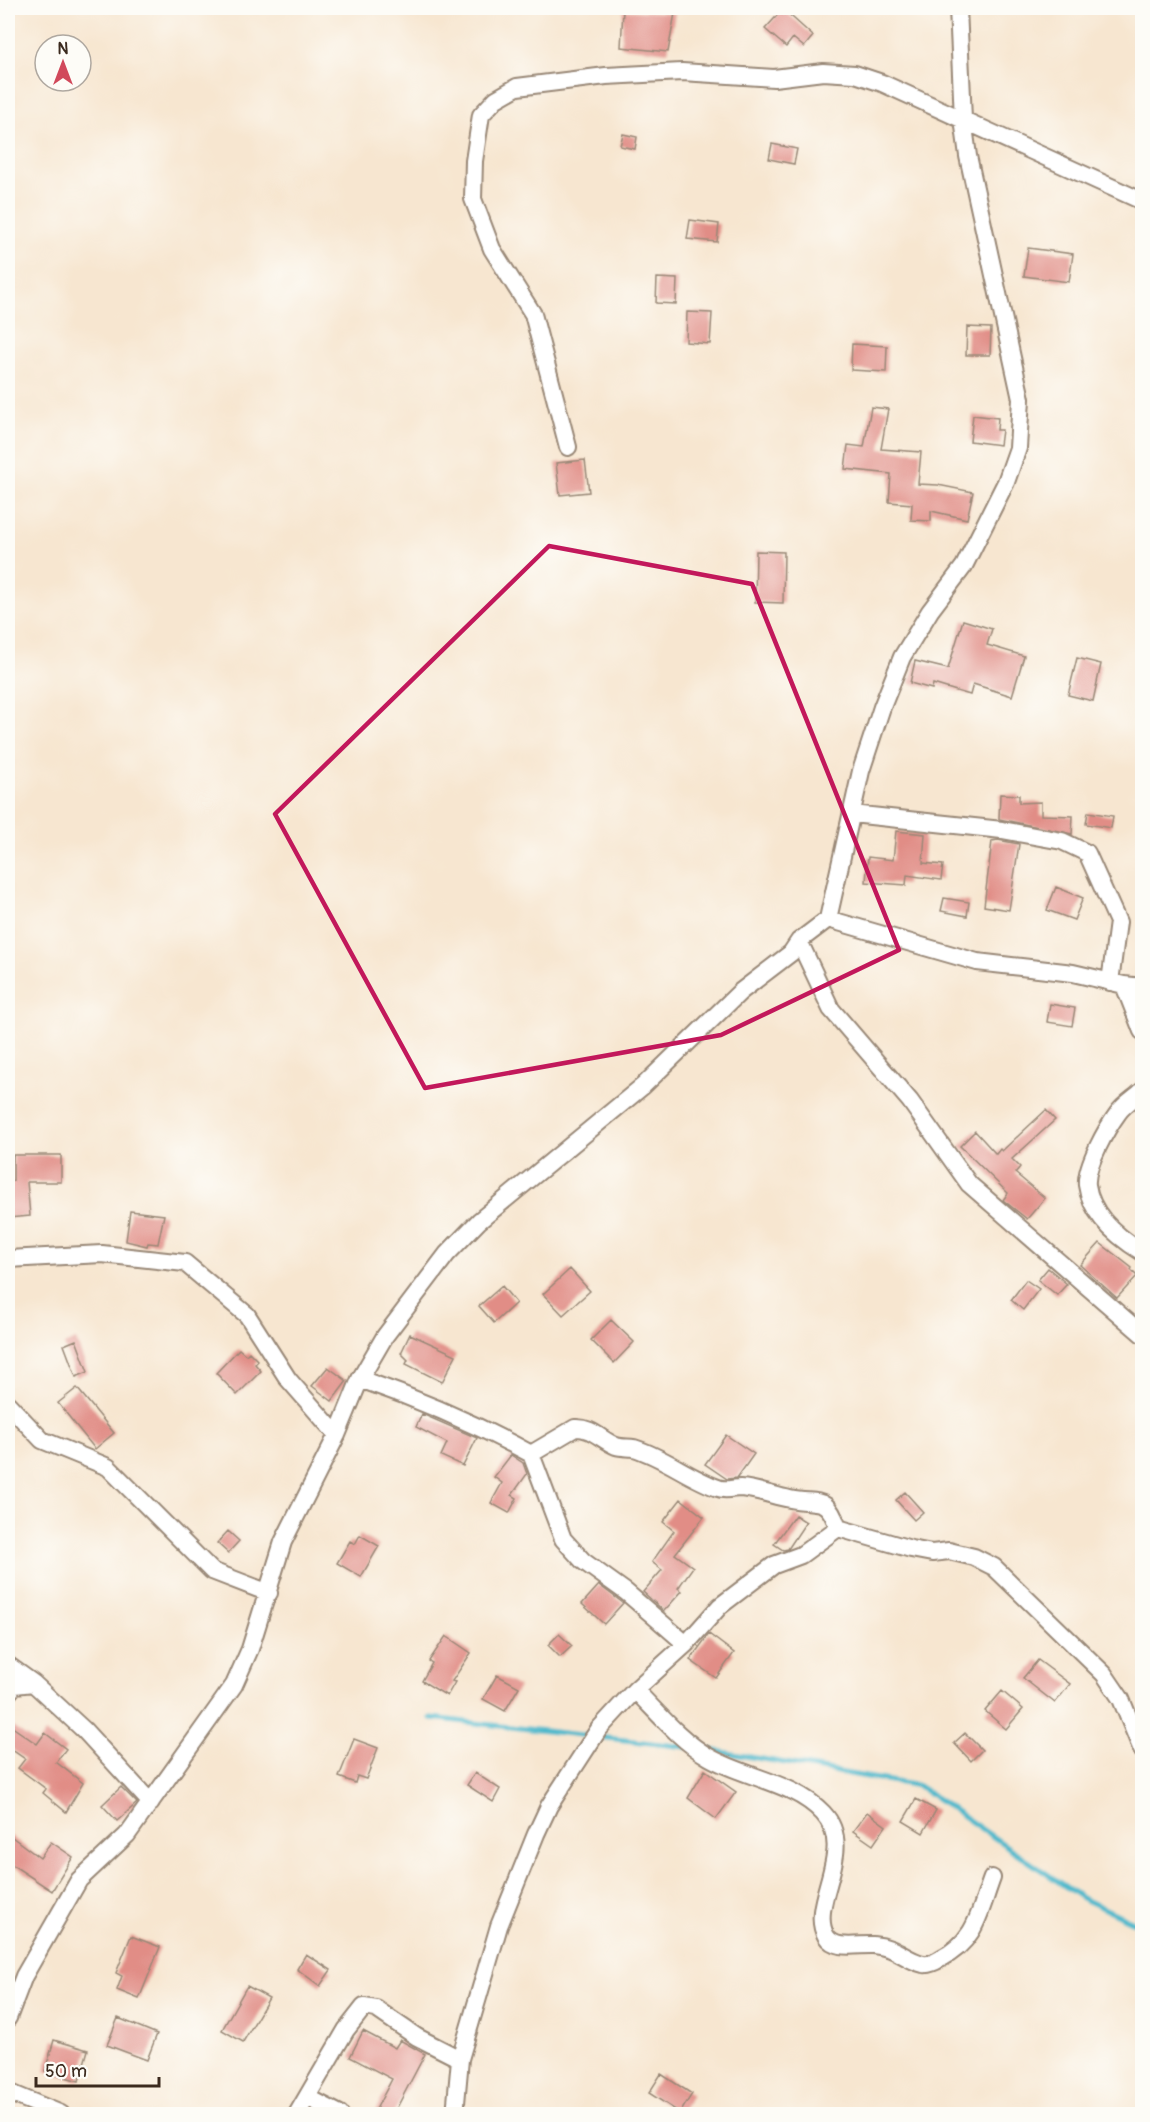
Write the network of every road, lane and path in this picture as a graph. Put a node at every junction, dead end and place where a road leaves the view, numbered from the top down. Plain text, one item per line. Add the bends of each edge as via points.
1 (958, 8) edge
2 (963, 119) junction
3 (1143, 201) edge
4 (568, 447) dead end
5 (852, 814) junction
6 (828, 919) junction
7 (799, 941) junction
8 (1117, 983) junction
9 (1143, 987) edge
10 (1143, 1031) edge
11 (1143, 1091) edge
12 (1143, 1252) edge
13 (8, 1259) edge
14 (1143, 1334) edge
15 (360, 1379) junction
16 (8, 1404) edge
17 (337, 1436) junction
18 (531, 1454) junction
19 (838, 1528) junction
20 (268, 1593) junction
21 (686, 1644) junction
22 (8, 1665) edge
23 (33, 1683) junction
24 (635, 1690) junction
25 (8, 1694) edge
26 (1143, 1750) edge
27 (151, 1803) junction
28 (992, 1878) dead end
29 (8, 2018) edge
30 (460, 2059) junction
31 (8, 2092) edge
32 (309, 2098) junction
33 (61, 2115) edge
34 (297, 2115) edge
35 (340, 2115) edge
36 (455, 2115) edge

1 - 2 street
2 - 3 street
2 - 4 street via 882,82 855,74 823,72 774,78 682,72 606,76 517,87 496,99 481,115 473,199 492,249 533,314
2 - 5 street via 1021,399 1018,448 1006,482 964,566 902,657 861,771
5 - 6 street
5 - 8 street via 1002,830 1062,841 1087,853 1118,922
6 - 7 street
6 - 8 street via 978,962 1073,973
7 - 14 street via 831,1009 910,1101 969,1184
7 - 15 street via 791,953 740,992 643,1086 479,1221 447,1254 385,1336
8 - 9 street
8 - 10 street
11 - 12 street via 1119,1111 1088,1170 1087,1185 1103,1220
13 - 17 street via 102,1254 185,1263 247,1314 288,1379
15 - 17 street
15 - 18 street via 492,1433
16 - 20 street via 42,1440 108,1467 212,1571
17 - 20 street via 283,1542
18 - 19 street via 575,1428 582,1428 721,1490 741,1488 798,1501 823,1502 833,1512
18 - 21 street via 563,1539 583,1561
19 - 21 street via 801,1555 774,1565 729,1600
19 - 26 street via 911,1549 950,1551 994,1567 1104,1674 1121,1699
20 - 27 street via 234,1686
21 - 24 street
22 - 23 street
23 - 25 street via 15,1686
23 - 27 street via 84,1730
24 - 28 street via 708,1756 797,1793 824,1814 837,1851 822,1921 826,1936 835,1944 894,1948 931,1964 964,1943 975,1928
24 - 30 street via 598,1729 544,1816 498,1926
27 - 29 street via 127,1835 79,1880 24,1976
30 - 32 street via 417,2037 376,2008 364,2007 346,2030
30 - 36 street
31 - 33 street
32 - 34 street
32 - 35 street

